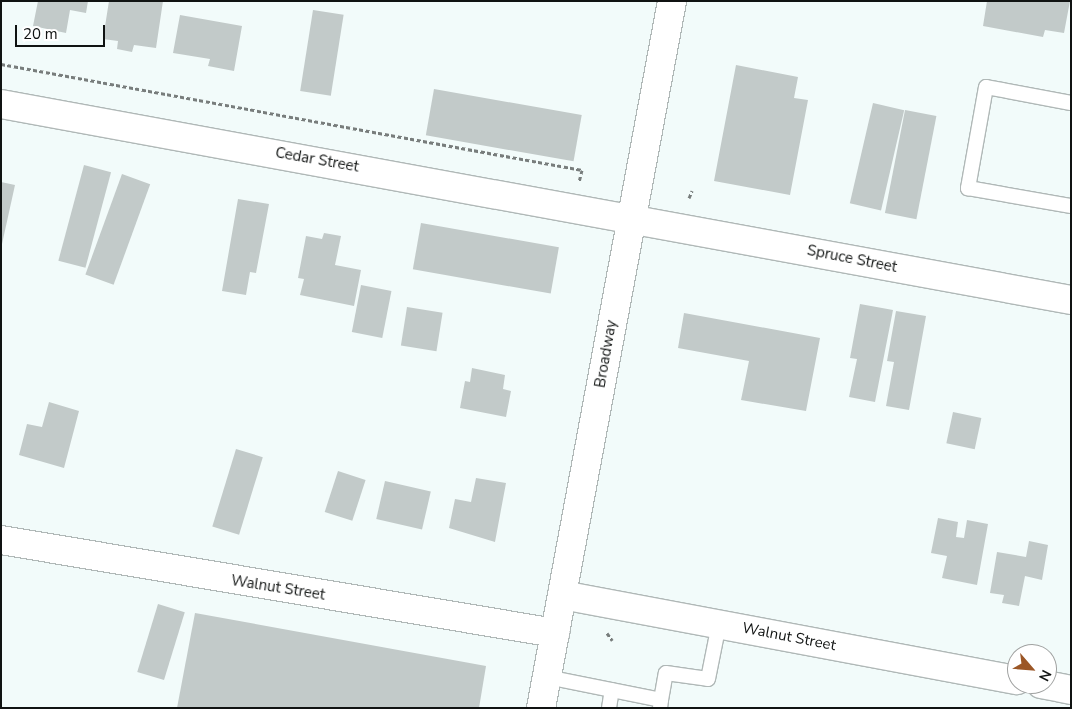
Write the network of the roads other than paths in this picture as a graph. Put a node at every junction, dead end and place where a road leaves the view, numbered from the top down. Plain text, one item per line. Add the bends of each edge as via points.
1 (672, 1) edge
2 (1071, 103) edge
3 (1, 104) edge
4 (1071, 206) edge
5 (633, 218) junction
6 (1071, 300) edge
7 (1, 540) edge
8 (562, 595) junction
9 (719, 624) junction
10 (555, 632) junction
11 (547, 677) junction
12 (1007, 678) edge
13 (1057, 687) edge
14 (612, 690) junction
15 (1071, 690) edge
16 (660, 704) edge
17 (541, 708) edge
18 (609, 708) edge

1 - 5 street, Broadway
2 - 4 lane via 986,87 968,188
3 - 5 street, Cedar Street
5 - 6 street, Spruce Street
5 - 8 street, Broadway
7 - 10 street, Walnut Street
8 - 9 street, Walnut Street
8 - 10 street, Broadway
9 - 12 street, Walnut Street
9 - 16 lane via 708,679 666,673
10 - 11 street, Broadway
11 - 14 lane
11 - 17 street, Broadway
13 - 15 street
14 - 16 lane
14 - 18 lane

